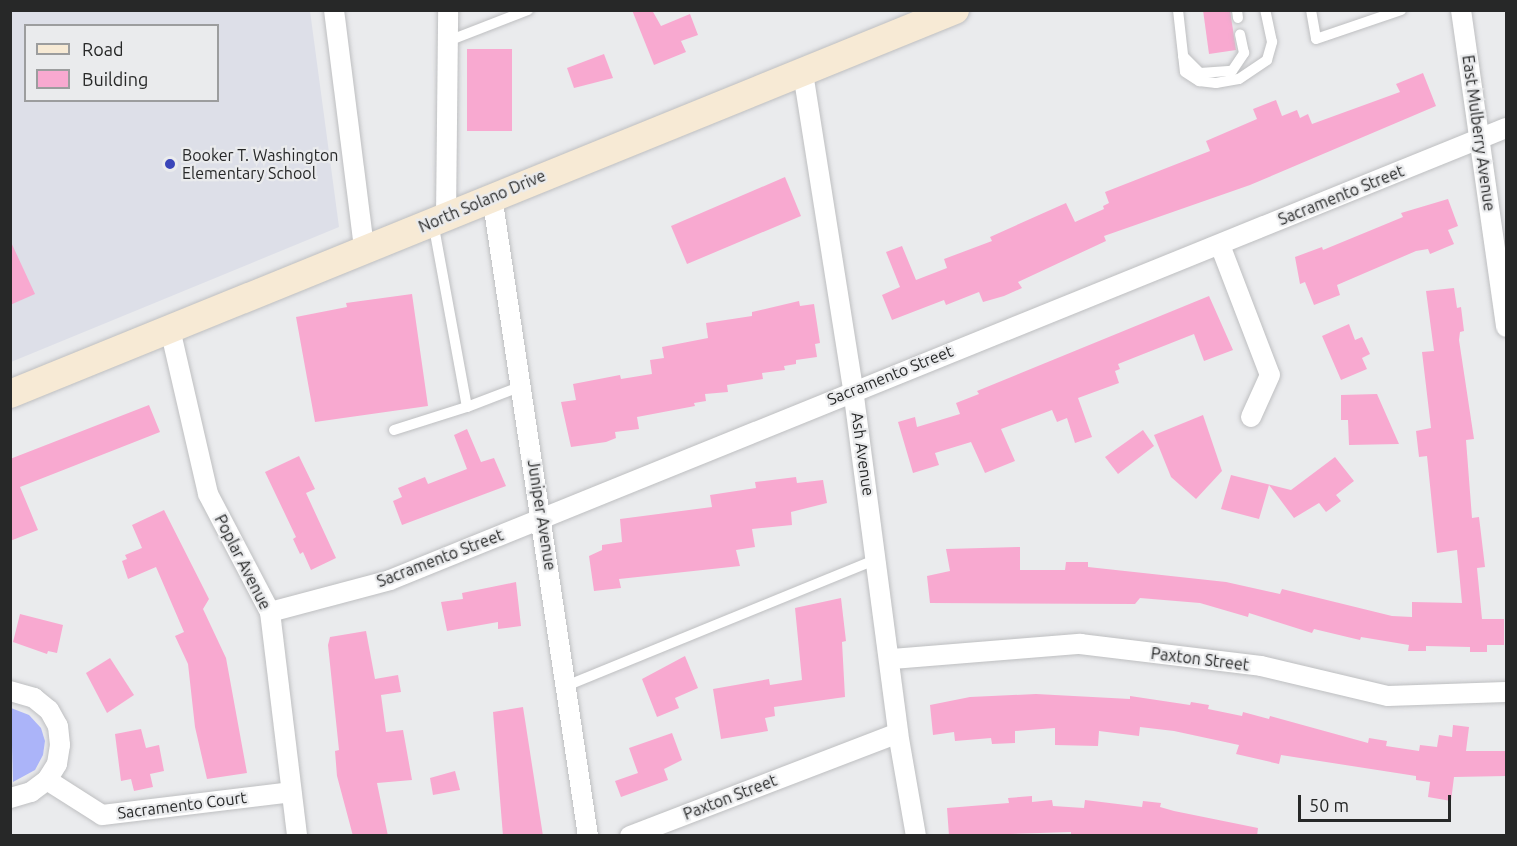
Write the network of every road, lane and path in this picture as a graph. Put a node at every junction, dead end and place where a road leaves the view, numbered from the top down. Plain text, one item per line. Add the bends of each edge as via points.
1 (334, 10) edge
2 (448, 10) edge
3 (528, 10) edge
4 (955, 10) edge
5 (1178, 10) edge
6 (1266, 10) edge
7 (1311, 10) edge
8 (1401, 10) edge
9 (1461, 10) edge
10 (1240, 34) dead end
11 (448, 41) junction
12 (1183, 56) junction
13 (803, 73) junction
14 (1506, 128) edge
15 (1481, 138) junction
16 (492, 196) junction
17 (440, 219) junction
18 (1220, 245) junction
19 (364, 249) junction
20 (1505, 303) edge
21 (1506, 327) edge
22 (170, 329) junction
23 (522, 386) junction
24 (853, 389) junction
25 (10, 394) edge
26 (466, 407) junction
27 (1251, 417) dead end
28 (394, 430) dead end
29 (543, 518) junction
30 (878, 558) junction
31 (270, 612) junction
32 (892, 659) junction
33 (566, 686) junction
34 (10, 691) edge
35 (1506, 692) edge
36 (898, 733) junction
37 (47, 780) junction
38 (291, 792) junction
39 (10, 798) edge
40 (297, 836) edge
41 (588, 836) edge
42 (630, 836) edge
43 (916, 836) edge

1 - 19 street
2 - 11 street
3 - 11 lane
4 - 13 main road, North Solano Drive
5 - 12 lane
6 - 12 lane via 1272,42 1267,60 1239,79 1216,82 1191,78 1185,72
7 - 8 lane via 1316,39
9 - 15 street, East Mulberry Avenue
10 - 12 lane via 1244,53 1232,71 1200,73
11 - 17 street
13 - 16 main road, North Solano Drive
13 - 24 street, Ash Avenue
14 - 15 street, Sacramento Street
15 - 18 street, Sacramento Street
15 - 20 street, East Mulberry Avenue
16 - 17 main road, North Solano Drive
16 - 23 street, Juniper Avenue
17 - 19 main road, North Solano Drive
17 - 26 lane
18 - 24 street, Sacramento Street
18 - 27 street via 1270,375
19 - 22 main road, North Solano Drive
20 - 21 street, East Mulberry Avenue
22 - 25 main road, North Solano Drive
22 - 31 street, Poplar Avenue via 208,494
23 - 26 lane
23 - 29 street, Juniper Avenue
24 - 29 street, Sacramento Street
24 - 30 street, Ash Avenue
26 - 28 lane
29 - 31 street, Sacramento Street via 390,580
29 - 33 street, Juniper Avenue
30 - 32 street, Ash Avenue
30 - 33 lane
31 - 38 street, Poplar Avenue
32 - 35 street, Paxton Street via 1080,644 1261,666 1388,696
32 - 36 street, Ash Avenue
33 - 41 street, Juniper Avenue
34 - 37 street via 34,698 49,710 58,726 57,764
36 - 42 street, Paxton Street
36 - 43 street, Ash Avenue
37 - 38 street, Sacramento Court via 102,815
37 - 39 street via 31,792
38 - 40 street, Poplar Avenue

